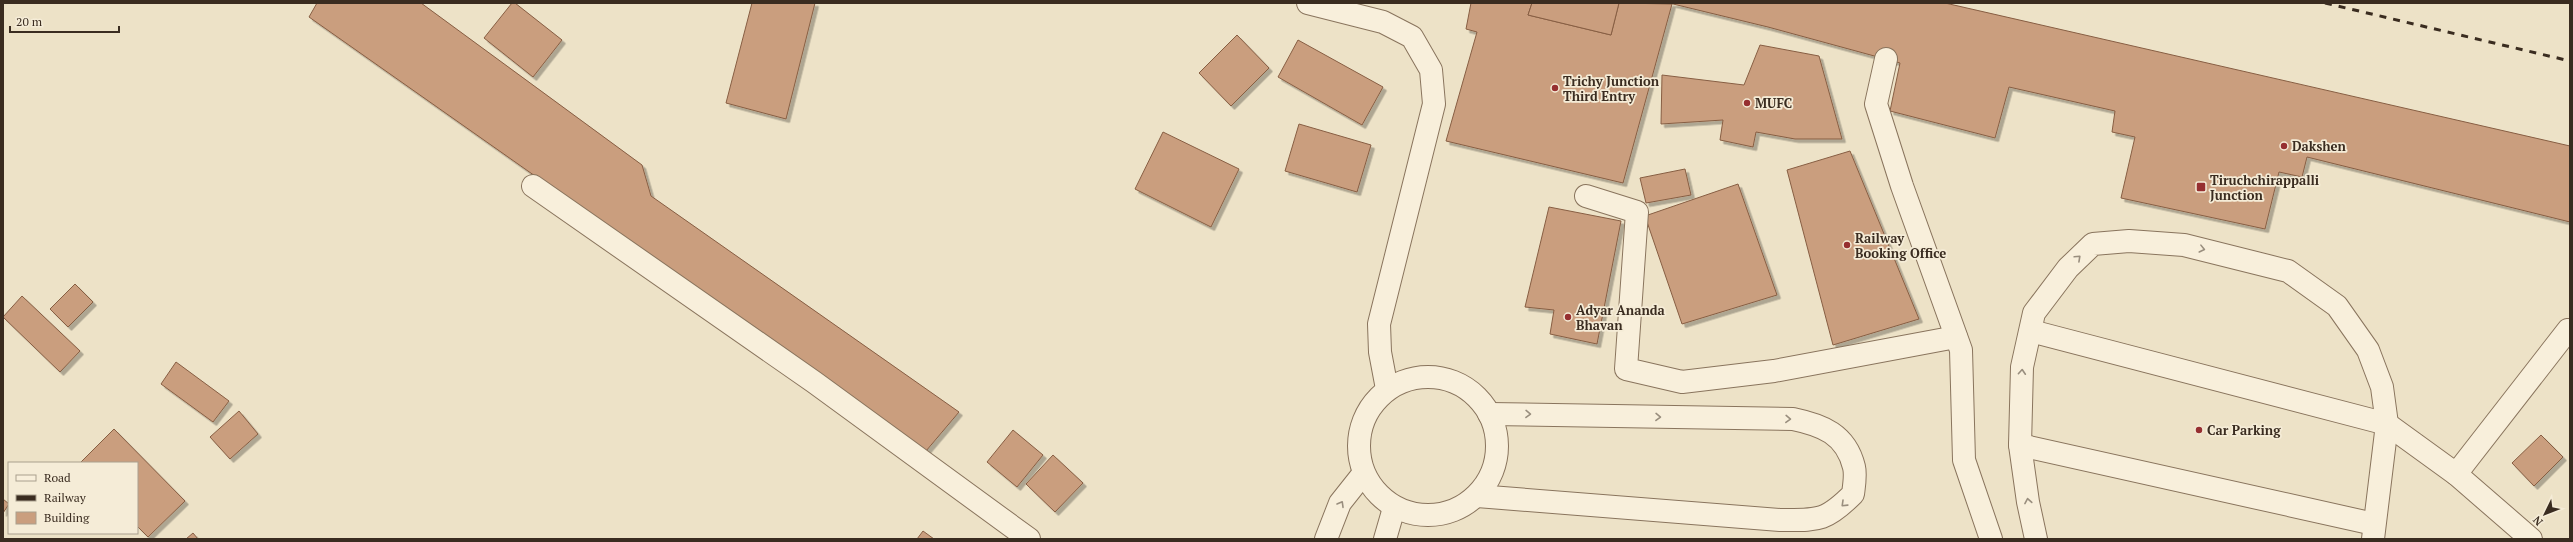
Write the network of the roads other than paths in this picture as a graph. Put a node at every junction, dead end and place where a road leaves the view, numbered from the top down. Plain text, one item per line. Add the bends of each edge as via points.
1 (1308, 3) edge
2 (1886, 59) dead end
3 (533, 186) dead end
4 (1586, 196) dead end
5 (2031, 330) junction
6 (2568, 330) dead end
7 (1956, 337) junction
8 (1387, 389) junction
9 (1489, 414) junction
10 (2387, 424) junction
11 (2020, 445) junction
12 (1363, 474) junction
13 (2456, 474) junction
14 (1477, 496) junction
15 (1394, 508) junction
16 (2374, 531) edge
17 (1029, 539) edge
18 (1326, 539) edge
19 (1385, 539) edge
20 (1991, 539) edge
21 (2036, 539) edge
22 (2531, 539) edge

1 - 8 street via 1383,22 1412,37 1430,70 1434,104 1379,324 1380,352
2 - 7 street via 1876,104 1902,186
3 - 17 street via 814,382
4 - 7 street via 1637,212 1626,368 1682,382 1774,371
5 - 10 street
5 -> 10 street via 2034,313 2068,268 2093,244 2129,241 2184,245 2288,271 2338,306 2364,344 2382,387
11 -> 5 street via 2022,367
6 - 13 street
7 - 20 street via 1962,357 1964,460
8 - 9 street via 1409,379 1432,377 1456,383 1476,396
8 - 12 street via 1370,405 1360,427 1358,451
9 - 14 street via 1496,434 1496,457 1490,478
9 -> 14 street via 1793,419 1817,424 1841,439 1854,467 1853,494 1834,513 1812,520 1780,520
10 - 13 street
10 - 16 street
11 - 16 street
21 -> 11 street
12 - 15 street via 1377,494
18 -> 12 street via 1340,503
13 - 22 street
14 - 15 street via 1459,509 1437,515 1416,514
15 - 19 street

